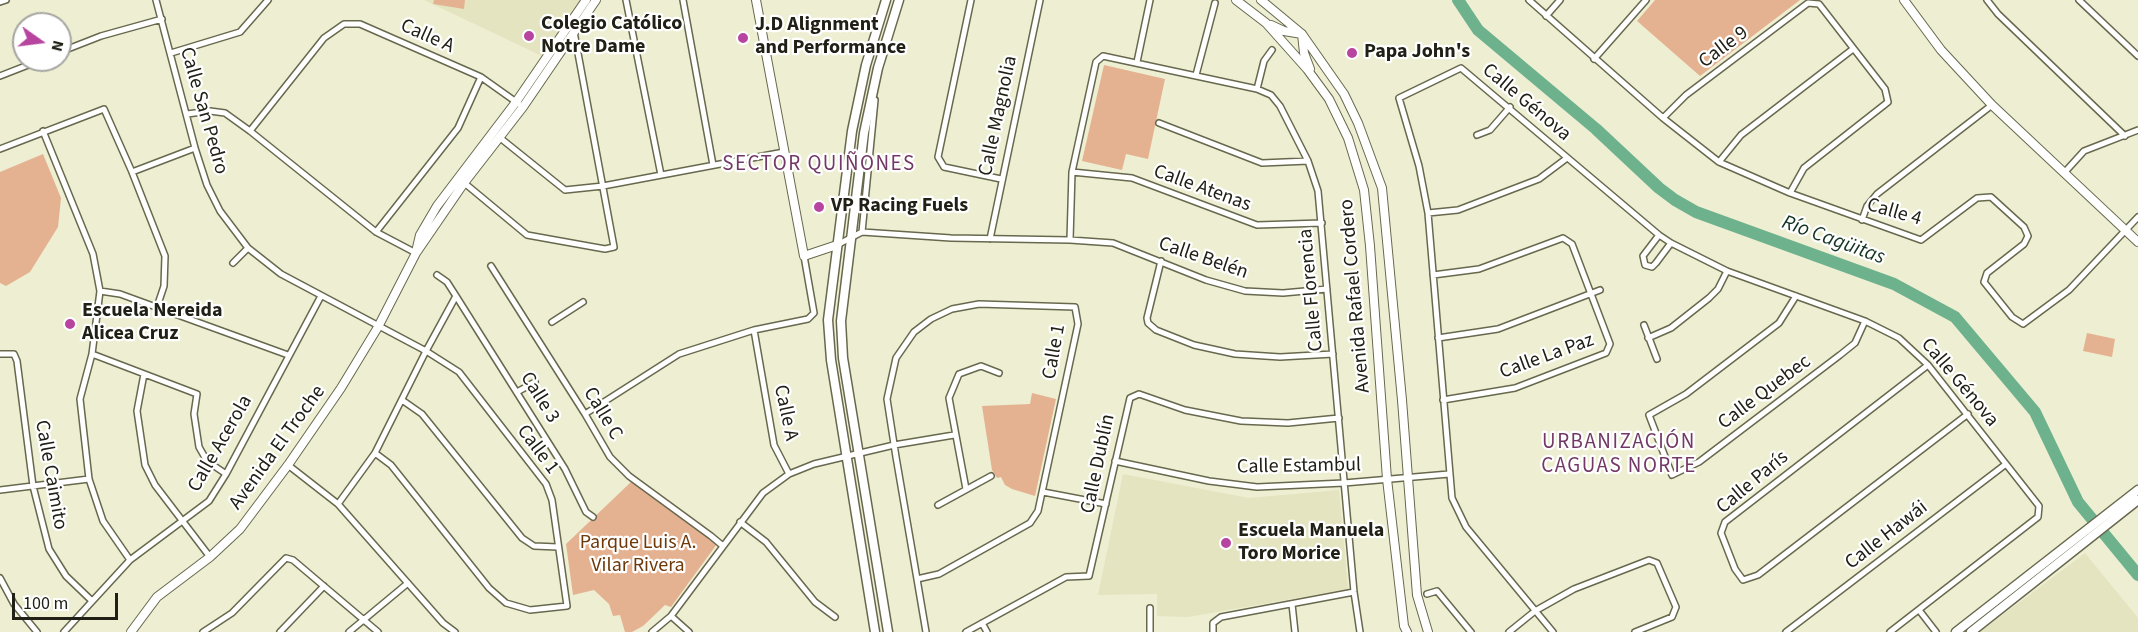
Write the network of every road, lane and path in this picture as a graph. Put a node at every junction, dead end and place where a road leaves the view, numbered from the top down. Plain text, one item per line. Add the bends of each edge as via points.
1 (6, 0) edge
2 (156, 0) edge
3 (268, 0) edge
4 (586, 0) edge
5 (596, 0) edge
6 (626, 0) edge
7 (683, 0) edge
8 (756, 0) edge
9 (886, 0) edge
10 (901, 0) edge
11 (971, 0) edge
12 (1040, 0) edge
13 (1150, 0) edge
14 (1236, 0) edge
15 (1261, 0) edge
16 (1529, 0) edge
17 (1560, 0) edge
18 (1646, 0) edge
19 (1904, 0) edge
20 (1987, 0) edge
21 (2079, 0) edge
22 (0, 2) edge
23 (1215, 3) dead end
24 (1546, 16) junction
25 (162, 19) junction
26 (572, 21) junction
27 (1266, 23) junction
28 (574, 33) junction
29 (1302, 34) junction
30 (72, 47) edge
31 (1272, 50) dead end
32 (1853, 50) junction
33 (171, 53) junction
34 (2138, 56) edge
35 (1594, 59) junction
36 (1137, 62) junction
37 (1196, 75) junction
38 (481, 77) junction
39 (1313, 77) junction
40 (1257, 89) junction
41 (519, 105) junction
42 (1992, 105) junction
43 (1510, 107) junction
44 (187, 114) junction
45 (1664, 118) junction
46 (1160, 123) dead end
47 (2138, 130) edge
48 (43, 131) junction
49 (250, 131) junction
50 (497, 135) junction
51 (1477, 135) dead end
52 (2125, 136) junction
53 (195, 148) junction
54 (0, 149) edge
55 (784, 152) junction
56 (1567, 158) junction
57 (1308, 161) junction
58 (1719, 162) junction
59 (713, 165) junction
60 (132, 172) junction
61 (1072, 172) junction
62 (2064, 173) junction
63 (661, 175) junction
64 (1001, 179) junction
65 (461, 180) junction
66 (603, 186) junction
67 (1790, 193) junction
68 (1428, 213) junction
69 (2138, 217) edge
70 (1862, 220) junction
71 (1322, 223) junction
72 (2125, 230) junction
73 (376, 232) junction
74 (862, 232) junction
75 (1659, 235) junction
76 (851, 238) junction
77 (990, 239) junction
78 (1070, 240) junction
79 (2138, 242) edge
80 (1671, 243) junction
81 (837, 245) junction
82 (248, 248) junction
83 (416, 253) junction
84 (804, 255) junction
85 (1161, 261) junction
86 (233, 263) dead end
87 (491, 266) dead end
88 (1727, 271) junction
89 (438, 275) dead end
90 (1433, 275) junction
91 (1327, 289) junction
92 (1600, 290) dead end
93 (100, 291) junction
94 (1590, 293) junction
95 (321, 296) junction
96 (456, 296) junction
97 (1796, 296) junction
98 (583, 303) dead end
99 (157, 307) junction
100 (1865, 321) junction
101 (552, 322) dead end
102 (1644, 325) dead end
103 (378, 327) junction
104 (754, 330) junction
105 (1438, 338) junction
106 (1648, 338) junction
107 (426, 351) junction
108 (0, 354) edge
109 (92, 354) junction
110 (1333, 354) junction
111 (288, 356) junction
112 (1657, 359) dead end
113 (1928, 364) junction
114 (999, 373) dead end
115 (144, 374) junction
116 (535, 382) dead end
117 (517, 392) junction
118 (402, 400) junction
119 (1443, 400) junction
120 (585, 414) junction
121 (1968, 414) junction
122 (1339, 418) junction
123 (954, 435) junction
124 (894, 445) junction
125 (375, 453) junction
126 (858, 454) junction
127 (846, 457) junction
128 (1115, 461) junction
129 (2006, 464) junction
130 (288, 465) junction
131 (225, 474) junction
132 (789, 474) junction
133 (1449, 474) junction
134 (991, 476) dead end
135 (89, 478) junction
136 (1409, 478) junction
137 (1387, 479) junction
138 (1344, 483) junction
139 (33, 486) junction
140 (966, 489) junction
141 (0, 490) edge
142 (1043, 492) junction
143 (2138, 494) edge
144 (338, 504) junction
145 (1106, 504) junction
146 (938, 505) dead end
147 (593, 517) dead end
148 (182, 522) junction
149 (740, 522) junction
150 (723, 546) junction
151 (558, 547) junction
152 (2072, 548) junction
153 (210, 557) junction
154 (130, 560) junction
155 (0, 578) edge
156 (916, 579) junction
157 (408, 583) junction
158 (324, 586) junction
159 (1354, 592) junction
160 (1427, 594) dead end
161 (91, 600) junction
162 (1292, 604) junction
163 (1150, 608) dead end
164 (1919, 610) junction
165 (1535, 611) junction
166 (671, 616) junction
167 (836, 617) dead end
168 (363, 619) junction
169 (982, 623) junction
170 (926, 631) edge
171 (37, 632) edge
172 (64, 632) edge
173 (130, 632) edge
174 (203, 632) edge
175 (280, 632) edge
176 (349, 632) edge
177 (378, 632) edge
178 (455, 632) edge
179 (652, 632) edge
180 (689, 632) edge
181 (875, 632) edge
182 (888, 632) edge
183 (966, 632) edge
184 (987, 632) edge
185 (1150, 632) edge
186 (1213, 632) edge
187 (1295, 632) edge
188 (1360, 632) edge
189 (1407, 632) edge
190 (1428, 632) edge
191 (1471, 632) edge
192 (1509, 632) edge
193 (1553, 632) edge
194 (1635, 632) edge
195 (1786, 632) edge
196 (1890, 632) edge
197 (1936, 632) edge
198 (1956, 632) edge
199 (1971, 632) edge

1 - 22 street
2 - 25 street, Calle San Pedro
3 - 33 street via 240,32
4 - 26 street, Avenida El Troche
5 - 28 street, Avenida El Troche
6 - 63 street
7 - 59 street
8 - 55 street
9 - 81 main road via 866,65 852,131
10 - 74 street via 877,83
10 - 76 main road via 878,68 864,133
11 - 64 street via 938,157 944,167
12 - 64 street, Calle Magnolia
13 - 36 street
14 - 27 street, Avenida Rafael Cordero
15 - 29 street, Avenida Rafael Cordero
16 - 24 street, Calle 4
17 - 24 street
18 - 35 street
19 - 42 street via 1941,50
20 - 52 street
21 - 34 street
23 - 37 street
24 - 35 street, Calle 4
25 - 30 street
25 - 33 street, Calle San Pedro
26 - 28 street
26 - 41 street, Avenida El Troche
27 - 29 street
27 - 39 street, Avenida Rafael Cordero
28 - 41 street, Avenida El Troche
28 - 66 street
29 - 39 street
29 - 136 street, Avenida Rafael Cordero via 1349,104 1382,188
31 - 40 street via 1264,61
32 - 45 street, Calle 9 via 1820,4 1808,3 1686,95
32 - 58 street via 1741,135
32 - 67 street, Calle 9 via 1885,89 1888,102 1804,168
33 - 44 street, Calle San Pedro
35 - 45 street, Calle 4
36 - 37 street, Calle Florencia
36 - 61 street, Calle Florencia via 1103,56 1096,62
37 - 40 street, Calle Florencia
38 - 41 street, Calle A
38 - 49 street, Calle A via 360,24 344,24 324,38
38 - 73 street via 458,128
39 - 137 street, Avenida Rafael Cordero via 1348,138 1364,190
40 - 57 street, Calle Florencia via 1271,95 1281,106
41 - 50 street, Avenida El Troche
42 - 62 street
42 - 70 street via 1877,194
43 - 51 street via 1490,130
43 - 56 street, Calle Génova
43 - 68 street, Calle Génova via 1461,68 1399,98
44 - 49 street via 225,113
44 - 53 street, Calle San Pedro
45 - 58 street, Calle 4
46 - 57 street via 1262,164
47 - 52 street
48 - 54 street
48 - 60 street via 104,110
48 - 93 street via 93,254
49 - 73 street
50 - 65 street, Avenida El Troche
50 - 66 street via 566,190
52 - 62 street via 2084,151
53 - 60 street
53 - 82 street, Calle San Pedro via 220,211
55 - 59 street
55 - 84 street
56 - 68 street via 1539,179 1458,210
56 - 75 street, Calle Génova
57 - 71 street, Calle Florencia via 1318,191
58 - 67 street, Calle 4
59 - 63 street
60 - 99 street via 165,256 164,286
61 - 71 street, Calle Atenas via 1132,178 1257,225
61 - 78 street
62 - 72 street
63 - 66 street
64 - 77 street, Calle Magnolia
65 - 66 street via 526,235 605,249 614,247
65 - 83 street, Avenida El Troche via 437,206 420,235
67 - 70 street, Calle 4
68 - 90 street, Calle Génova
69 - 72 street
70 - 72 street, Calle 4 via 1921,240 1977,198 1991,197 2024,226 2028,236 2024,244 1987,273 1984,282 2012,317 2023,324 2069,290
71 - 91 street, Calle Florencia
72 - 79 street
73 - 83 street
74 - 76 street
74 - 77 street, Calle Belén
75 - 80 street, Calle Génova
75 - 80 street via 1643,256 1645,265 1652,267
76 - 81 street
76 - 126 main road via 841,321
77 - 78 street, Calle Belén
78 - 85 street, Calle Belén via 1113,243
80 - 88 street, Calle Génova
81 - 84 street
81 - 127 main road via 829,329
82 - 86 street
82 - 95 street, Calle San Pedro via 281,274
83 - 103 street, Avenida El Troche
84 - 104 street via 814,313 808,319
85 - 91 street, Calle Belén via 1245,291
85 - 110 street via 1147,318 1156,330 1194,345 1235,354
87 - 120 street, Calle C
88 - 97 street, Calle Génova
88 - 106 street via 1710,298 1671,328
89 - 96 street, Calle 3
90 - 94 street, Calle La Paz via 1479,269 1563,238 1572,244
90 - 105 street, Calle Génova
91 - 110 street, Calle Florencia
92 - 94 street
93 - 99 street
93 - 109 street
94 - 105 street via 1498,329
94 - 119 street, Calle La Paz via 1610,344 1606,353 1515,388
95 - 103 street, Calle San Pedro
95 - 111 street, Calle Acerola
96 - 107 street
96 - 117 street, Calle 3
97 - 100 street, Calle Génova
97 - 100 street, Calle Quebec via 1779,323 1686,394 1649,415 1672,474 1699,462 1840,355 1855,343
98 - 101 street
99 - 111 street
100 - 113 street, Calle Génova via 1899,338
102 - 106 street
103 - 107 street, Calle 1
103 - 130 street, Avenida El Troche
104 - 120 street via 679,354
104 - 132 street, Calle A via 774,445
105 - 119 street, Calle Génova
106 - 112 street
107 - 118 street
107 - 151 street, Calle 1 via 459,372 546,484
108 - 139 street, Calle Caimito via 14,354 17,361
109 - 115 street
109 - 135 street via 80,399
110 - 122 street, Calle Florencia
111 - 131 street, Calle Acerola
113 - 121 street, Calle Génova
113 - 121 street, Calle París via 1725,522 1721,532 1743,580 1758,575
114 - 123 street via 981,366 960,374 949,398
115 - 131 street via 197,394 194,414 199,447 207,461
115 - 148 street via 137,411 145,465
116 - 117 street
117 - 147 street, Calle 3 via 565,469 586,512
118 - 125 street
118 - 151 street via 422,414 522,538 534,546
119 - 133 street, Calle Génova
120 - 150 street, Calle C via 610,457 629,477
121 - 129 street, Calle Génova
122 - 128 street, Calle Dublín via 1288,423 1242,421 1185,410 1139,394 1130,398
122 - 138 street, Calle Florencia
123 - 124 street
123 - 140 street
124 - 126 street
124 - 142 street, Calle 1 via 887,399 896,358 914,332 931,319 952,309 979,304 1075,307 1078,324
124 - 156 street, Calle 1
125 - 144 street
125 - 151 street, Calle 1 via 391,465 489,588 506,603 530,610 567,606
126 - 127 street
126 - 182 main road
127 - 132 street
127 - 181 main road
128 - 138 street, Calle Estambul via 1257,487
128 - 145 street, Calle Dublín
129 - 164 street, Calle Génova via 2038,506 2038,517
129 - 195 street, Calle Hawái
130 - 144 street
130 - 153 street, Avenida El Troche via 240,529
131 - 148 street, Calle Acerola via 209,501
132 - 149 street via 763,493
133 - 136 street, Calle Estambul
133 - 165 street, Calle Génova via 1452,498 1466,527
134 - 140 street
135 - 139 street
135 - 154 street via 103,522
136 - 137 street, Calle Estambul
136 - 190 street, Avenida Rafael Cordero via 1417,596
137 - 138 street, Calle Estambul
137 - 189 street, Avenida Rafael Cordero
138 - 159 street, Calle Florencia
139 - 141 street
139 - 161 street, Calle Caimito via 49,549 66,576
140 - 146 street
142 - 145 street
142 - 156 street, Calle 1 via 1030,523 939,574
143 - 152 main road
144 - 157 street
145 - 169 street, Calle Dublín via 1089,576 1066,577
148 - 153 street
148 - 154 street, Calle Acerola
149 - 150 street
149 - 167 street via 766,542 815,602
150 - 166 street
152 - 198 main road
152 - 199 main road
153 - 173 street, Avenida El Troche via 157,597
154 - 161 street, Calle Acerola
155 - 171 street via 14,604
156 - 170 street, Calle 1
157 - 168 street
157 - 178 street
158 - 168 street
158 - 174 street via 286,558 232,613
158 - 175 street
159 - 162 street
159 - 188 street, Calle Florencia
160 - 191 street via 1437,591
161 - 172 street, Calle Acerola
162 - 186 street via 1221,617 1213,623
162 - 187 street
163 - 185 street
164 - 196 street
164 - 197 street
165 - 192 street
165 - 193 street, Calle Génova
165 - 194 street via 1574,589 1649,560 1657,563 1676,607 1672,617
166 - 179 street
166 - 180 street
168 - 176 street
168 - 177 street
169 - 183 street, Calle Dublín
169 - 184 street

